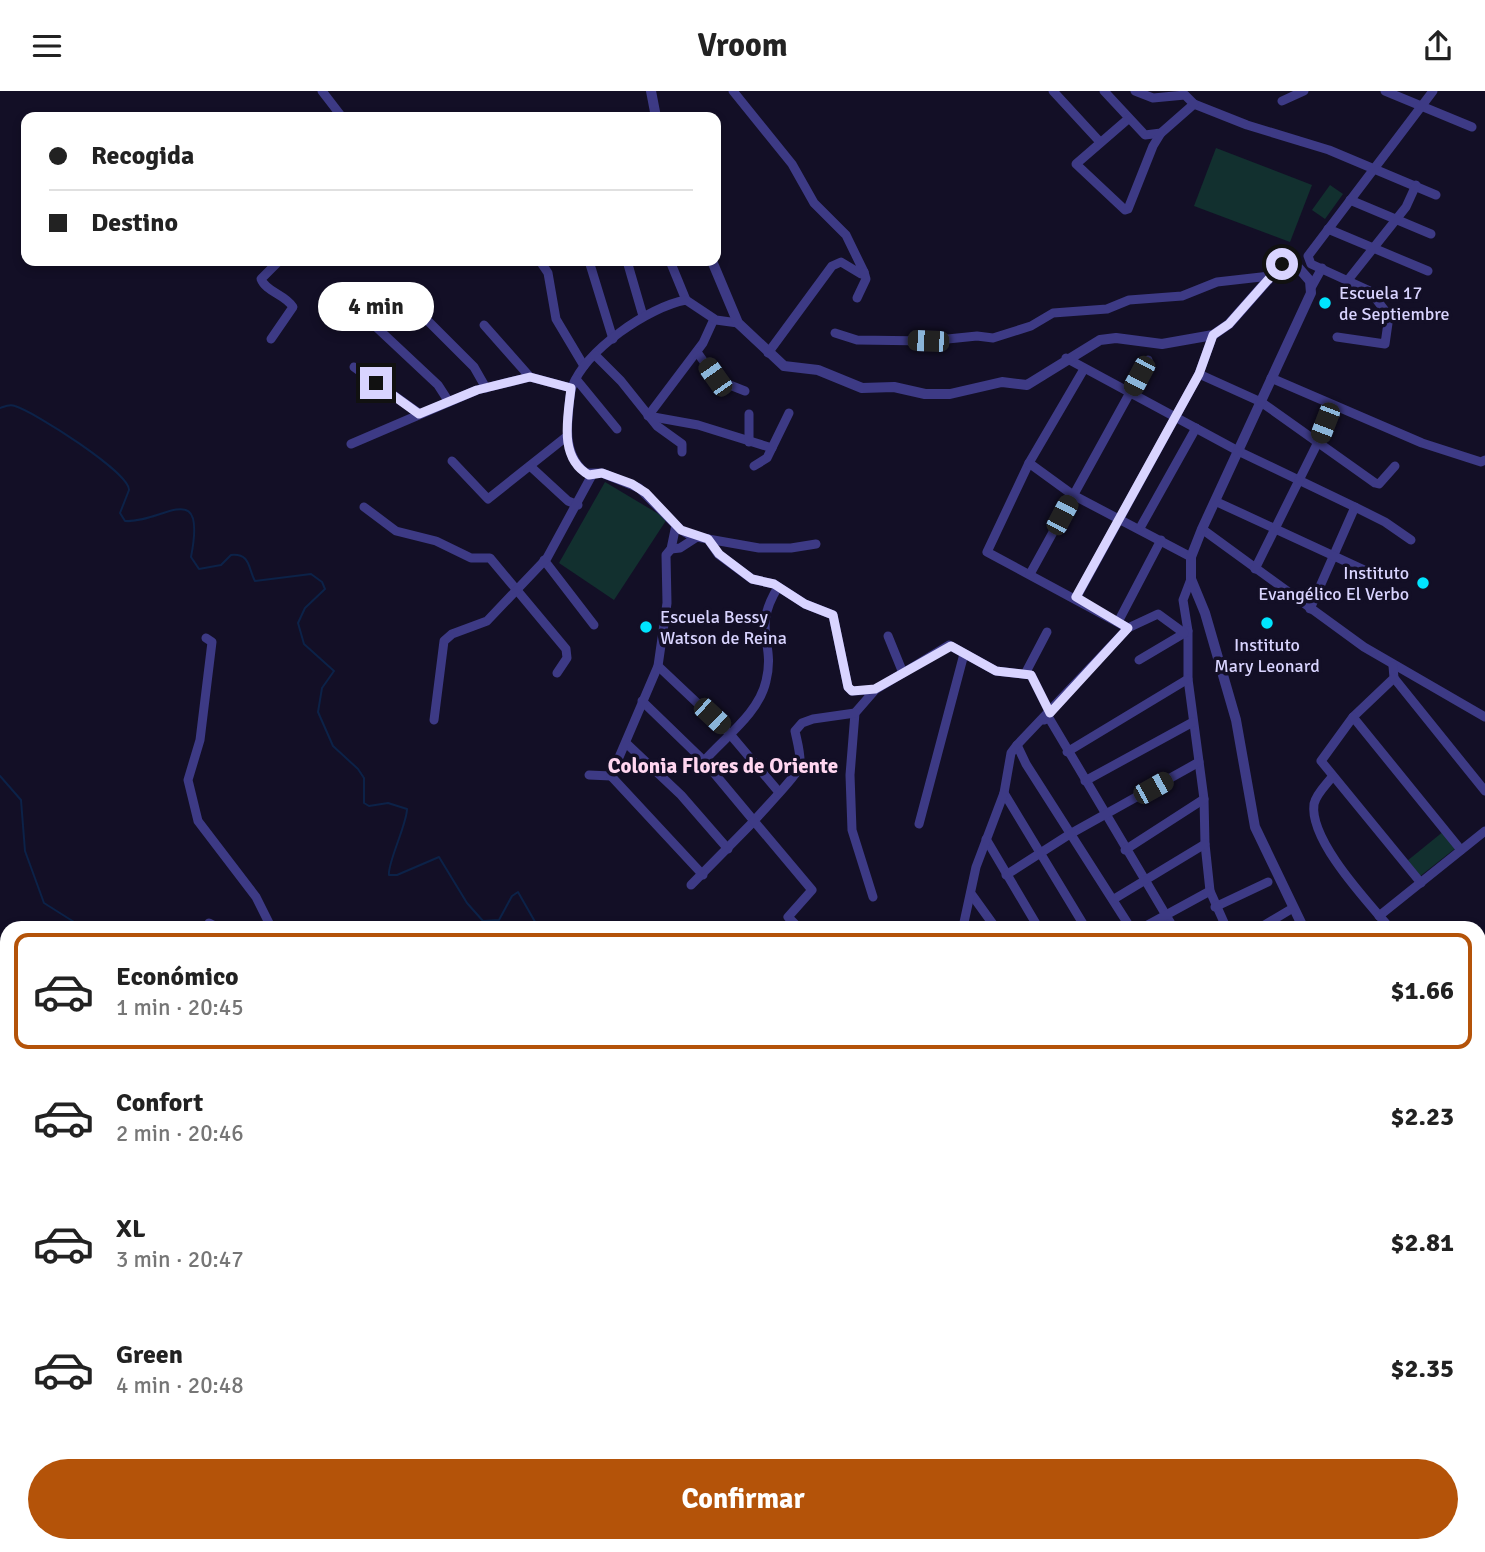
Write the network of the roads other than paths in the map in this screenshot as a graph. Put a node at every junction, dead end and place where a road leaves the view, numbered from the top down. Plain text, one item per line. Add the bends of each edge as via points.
1 (322, 91) edge
2 (651, 91) edge
3 (733, 91) edge
4 (1053, 91) edge
5 (1104, 91) edge
6 (1135, 91) edge
7 (1304, 91) edge
8 (1385, 91) edge
9 (1433, 91) edge
10 (1286, 96) edge
11 (1194, 104) junction
12 (1421, 107) junction
13 (338, 112) edge
14 (655, 112) edge
15 (1128, 119) junction
16 (1472, 128) dead end
17 (1161, 133) junction
18 (1100, 142) junction
19 (1375, 167) junction
20 (1416, 185) junction
21 (1436, 195) dead end
22 (1350, 200) junction
23 (1396, 220) junction
24 (1328, 229) junction
25 (1431, 234) dead end
26 (1372, 248) junction
27 (274, 266) edge
28 (543, 266) edge
29 (591, 266) edge
30 (628, 266) edge
31 (672, 266) edge
32 (714, 266) edge
33 (1322, 268) junction
34 (1428, 271) dead end
35 (864, 272) junction
36 (1270, 276) junction
37 (1348, 280) junction
38 (1312, 286) junction
39 (857, 298) dead end
40 (686, 300) junction
41 (422, 315) dead end
42 (643, 316) junction
43 (714, 319) junction
44 (738, 323) junction
45 (374, 325) dead end
46 (484, 325) dead end
47 (835, 333) dead end
48 (1213, 335) junction
49 (1337, 337) dead end
50 (271, 339) dead end
51 (613, 339) junction
52 (697, 352) junction
53 (768, 353) junction
54 (595, 355) junction
55 (1066, 358) junction
56 (1148, 360) dead end
57 (584, 366) junction
58 (354, 367) dead end
59 (1084, 369) junction
60 (1199, 374) junction
61 (530, 377) junction
62 (1271, 378) junction
63 (574, 384) junction
64 (486, 388) junction
65 (746, 391) dead end
66 (1130, 393) junction
67 (449, 402) junction
68 (1261, 402) junction
69 (1332, 405) junction
70 (789, 413) dead end
71 (419, 414) junction
72 (749, 414) dead end
73 (648, 416) junction
74 (1174, 417) junction
75 (1196, 428) junction
76 (617, 429) dead end
77 (566, 437) junction
78 (749, 442) junction
79 (1318, 442) junction
80 (351, 444) dead end
81 (772, 448) junction
82 (682, 452) dead end
83 (1240, 452) junction
84 (1485, 460) edge
85 (452, 461) dead end
86 (1030, 463) junction
87 (530, 465) junction
88 (754, 466) dead end
89 (1395, 466) dead end
90 (592, 475) junction
91 (1299, 479) junction
92 (1073, 495) junction
93 (1217, 502) junction
94 (578, 505) junction
95 (364, 507) dead end
96 (1355, 507) junction
97 (1118, 518) junction
98 (676, 525) junction
99 (1140, 528) junction
100 (1202, 529) junction
101 (1277, 529) junction
102 (697, 537) junction
103 (708, 539) junction
104 (1161, 540) junction
105 (1411, 540) dead end
106 (816, 544) dead end
107 (671, 549) junction
108 (1191, 557) junction
109 (1334, 558) junction
110 (544, 560) junction
111 (1255, 569) junction
112 (1030, 574) junction
113 (1373, 574) dead end
114 (1191, 579) junction
115 (517, 587) junction
116 (778, 587) junction
117 (1076, 597) junction
118 (1310, 610) junction
119 (1118, 622) junction
120 (594, 625) dead end
121 (1128, 628) junction
122 (1047, 632) dead end
123 (1186, 632) junction
124 (888, 636) dead end
125 (206, 638) dead end
126 (964, 654) junction
127 (1139, 660) dead end
128 (658, 666) junction
129 (1393, 666) junction
130 (1026, 672) junction
131 (557, 673) dead end
132 (903, 673) junction
133 (1394, 678) junction
134 (1188, 679) junction
135 (875, 689) junction
136 (642, 701) junction
137 (855, 713) junction
138 (1047, 716) junction
139 (1353, 717) junction
140 (1485, 717) edge
141 (434, 720) dead end
142 (1193, 722) junction
143 (729, 733) junction
144 (626, 743) junction
145 (1017, 745) junction
146 (1067, 752) junction
147 (704, 761) junction
148 (1199, 762) junction
149 (589, 775) dead end
150 (611, 776) junction
151 (1332, 777) junction
152 (1086, 781) junction
153 (778, 791) junction
154 (1485, 791) edge
155 (1004, 793) junction
156 (1204, 799) junction
157 (1107, 814) junction
158 (754, 821) junction
159 (919, 824) dead end
160 (1485, 831) edge
161 (1070, 834) junction
162 (986, 839) junction
163 (1205, 844) junction
164 (728, 849) junction
165 (1125, 850) junction
166 (1461, 850) junction
167 (1041, 855) junction
168 (703, 874) junction
169 (1006, 875) junction
170 (1143, 880) junction
171 (1268, 882) dead end
172 (1421, 883) junction
173 (691, 885) dead end
174 (1210, 891) junction
175 (972, 895) junction
176 (873, 897) dead end
177 (1114, 899) junction
178 (1215, 908) junction
179 (1293, 908) junction
180 (1164, 915) junction
181 (1379, 916) junction
182 (268, 921) edge
183 (792, 921) edge
184 (965, 921) edge
185 (991, 921) edge
186 (1034, 921) edge
187 (1081, 921) edge
188 (1127, 921) edge
189 (1154, 921) edge
190 (1168, 921) edge
191 (1223, 921) edge
192 (1271, 921) edge
193 (1300, 921) edge
194 (1384, 921) edge

1 - 13 street
2 - 14 street
3 - 35 street via 792,164 814,203 846,235
4 - 18 street
5 - 15 street
6 - 11 street via 1153,98 1185,96
7 - 10 street
8 - 12 street
9 - 12 street
11 - 17 street
11 - 19 street
12 - 16 street
12 - 19 street
15 - 17 street via 1144,135
15 - 18 street
17 - 18 street via 1126,211 1076,165
19 - 20 street
19 - 22 street
20 - 21 street
20 - 23 street
22 - 23 street
22 - 24 street
23 - 25 street
23 - 26 street
24 - 26 street
24 - 33 street via 1308,256
26 - 34 street
26 - 37 street
27 - 50 street via 261,279 263,285 293,307
28 - 57 street via 556,319
29 - 51 street
30 - 42 street
31 - 40 street
32 - 44 street
33 - 37 street
33 - 38 street
35 - 39 street via 866,279
35 - 53 street via 841,262 832,266
36 - 38 street via 1282,264 1293,263
36 - 47 street via 1217,282 1182,296 1129,300 1107,309 1053,313 1031,326 993,338 856,340
36 - 48 street via 1229,324
37 - 49 street via 1370,291 1389,316 1390,327 1385,344
38 - 62 street
40 - 42 street
40 - 43 street
41 - 64 street via 474,367
42 - 51 street
43 - 44 street
43 - 52 street
44 - 53 street
45 - 67 street via 438,385
46 - 61 street
48 - 55 street via 1162,344 1108,338
48 - 60 street
51 - 54 street
52 - 65 street via 717,380
52 - 73 street
53 - 55 street via 789,369 818,370 862,388 894,387 925,394 950,394 1002,382 1027,385
54 - 57 street
54 - 73 street
55 - 59 street
56 - 66 street
57 - 63 street
58 - 71 street
59 - 66 street
59 - 86 street
60 - 68 street
60 - 74 street
61 - 63 street
61 - 64 street
62 - 68 street
62 - 69 street
63 - 76 street
63 - 77 street
64 - 67 street
66 - 74 street
66 - 92 street
67 - 71 street
68 - 79 street
68 - 83 street
69 - 79 street
69 - 84 street via 1422,443
70 - 81 street
71 - 80 street
72 - 78 street
73 - 78 street via 698,425
73 - 82 street via 682,444
74 - 75 street
74 - 97 street
75 - 83 street
75 - 99 street
77 - 87 street
77 - 90 street via 579,467
78 - 81 street
79 - 89 street via 1378,484
79 - 91 street
81 - 88 street via 767,459
83 - 91 street
83 - 93 street
85 - 87 street via 488,499
86 - 92 street
86 - 112 street via 987,552
87 - 94 street
90 - 94 street
90 - 98 street via 602,473 639,488
91 - 96 street
91 - 101 street
92 - 97 street
92 - 112 street
93 - 100 street
93 - 101 street
94 - 110 street
95 - 115 street via 396,531 436,541 471,558 490,558
96 - 105 street
96 - 109 street
97 - 99 street
97 - 117 street
98 - 102 street
98 - 107 street
99 - 104 street
100 - 108 street
100 - 111 street
101 - 109 street
101 - 111 street
102 - 103 street
102 - 107 street
103 - 106 street via 759,548
103 - 116 street via 719,554 752,579
104 - 108 street
104 - 119 street
107 - 128 street via 666,555 667,603
108 - 114 street
109 - 113 street
109 - 118 street
110 - 115 street
110 - 120 street
111 - 118 street
112 - 117 street
114 - 123 street via 1184,596
114 - 179 street via 1236,720 1255,827
115 - 131 street via 568,654
115 - 141 street via 483,624 444,641
116 - 135 street via 833,615 848,687 860,692
116 - 143 street via 766,608 766,682 757,704
117 - 119 street
118 - 129 street
119 - 121 street
121 - 123 street via 1158,614
121 - 138 street
122 - 130 street
123 - 127 street
123 - 134 street
124 - 132 street
125 - 182 street via 212,642 207,698 188,780 198,821 256,897
126 - 130 street via 996,671
126 - 132 street via 949,645
126 - 159 street
128 - 136 street
128 - 143 street
129 - 133 street
129 - 140 street
130 - 138 street via 1034,678
132 - 135 street
133 - 139 street
133 - 154 street
134 - 142 street
134 - 146 street
135 - 137 street
136 - 144 street
136 - 147 street
137 - 153 street via 802,723 795,731 798,774
137 - 176 street via 852,830
138 - 145 street
138 - 146 street
139 - 151 street via 1321,760
139 - 166 street
142 - 148 street
142 - 152 street
143 - 147 street
143 - 153 street
144 - 150 street
144 - 164 street via 681,795
145 - 155 street via 1011,753
145 - 161 street
146 - 152 street
147 - 158 street
148 - 156 street
148 - 157 street
149 - 150 street
150 - 168 street
151 - 172 street
151 - 181 street via 1315,799 1314,813 1337,862
152 - 157 street
153 - 158 street
155 - 162 street
155 - 167 street
156 - 163 street
156 - 165 street
157 - 161 street
157 - 165 street
158 - 164 street
158 - 183 street via 812,890 788,917
160 - 166 street
161 - 167 street
161 - 177 street
162 - 169 street
162 - 175 street
163 - 170 street
163 - 174 street
164 - 168 street
165 - 170 street
166 - 172 street
167 - 169 street
167 - 187 street
168 - 173 street
169 - 186 street
170 - 177 street
170 - 180 street
171 - 178 street
172 - 181 street
174 - 178 street
174 - 180 street
175 - 184 street
175 - 185 street
177 - 188 street
178 - 191 street
179 - 192 street
179 - 193 street
180 - 189 street
180 - 190 street
181 - 194 street

